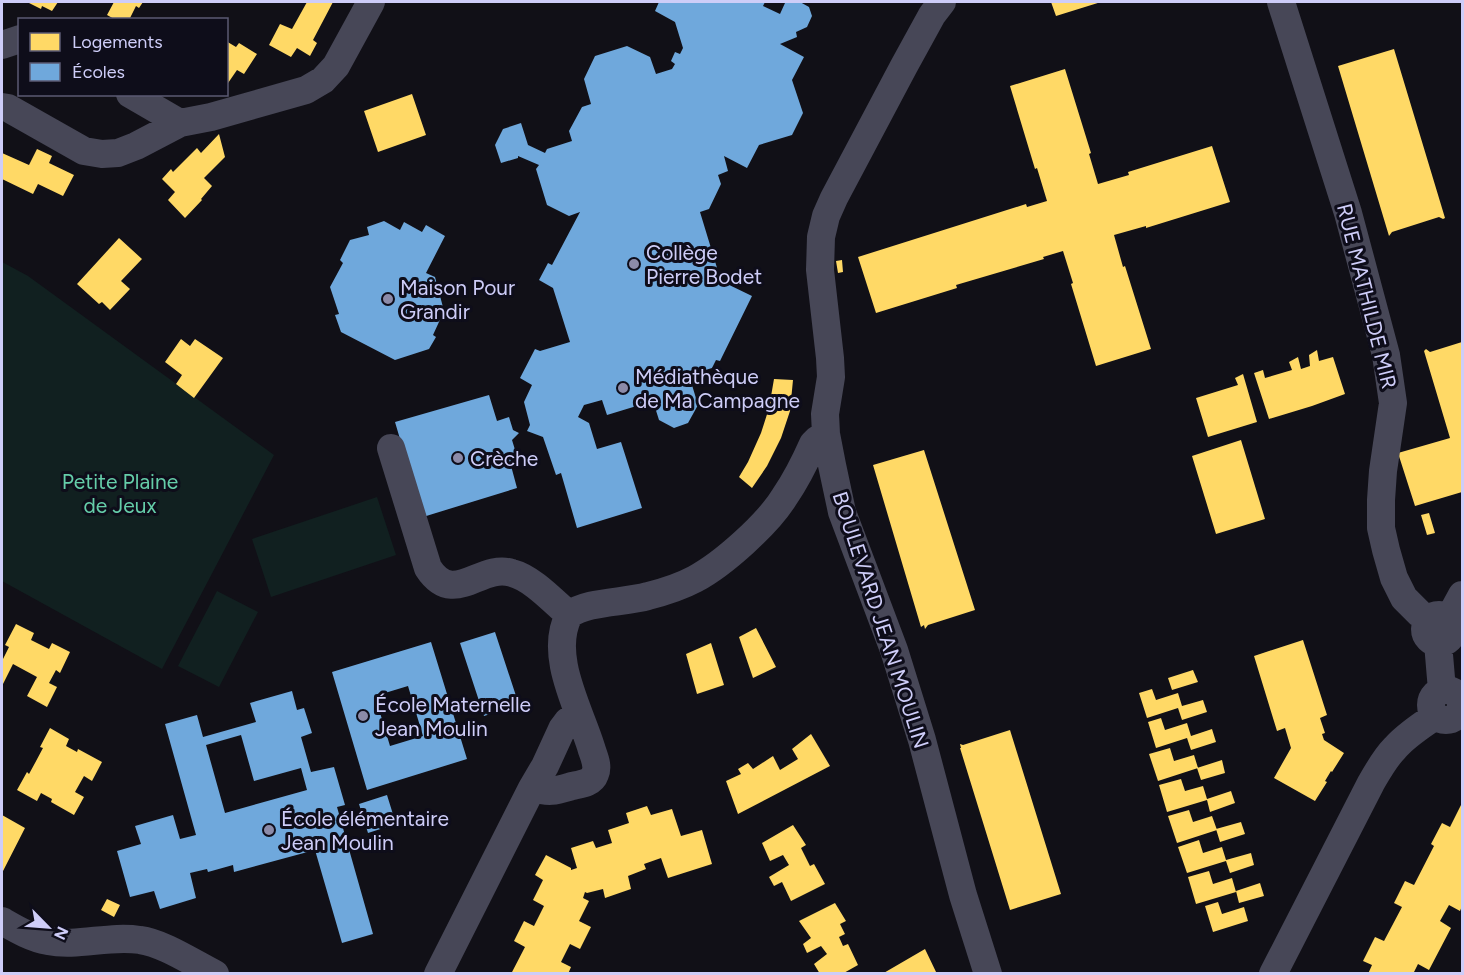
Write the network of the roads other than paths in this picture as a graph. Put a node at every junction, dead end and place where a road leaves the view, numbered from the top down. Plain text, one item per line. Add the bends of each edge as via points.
1 (371, 2) edge
2 (942, 2) edge
3 (1281, 2) edge
4 (18, 40) edge
5 (2, 45) edge
6 (133, 96) edge
7 (2, 107) edge
8 (180, 123) junction
9 (826, 434) junction
10 (391, 448) dead end
11 (568, 615) junction
12 (1445, 619) edge
13 (1450, 705) edge
14 (579, 714) junction
15 (532, 788) junction
16 (2, 921) edge
17 (215, 974) edge
18 (438, 974) edge
19 (988, 974) edge
20 (1273, 974) edge

1 - 8 street via 336,66 323,80 295,94
2 - 9 street, BOULEVARD JEAN MOULIN via 826,216 820,270 831,377
3 - 12 street, RUE MATHILDE MIR via 1348,213 1386,355 1393,403 1381,500 1386,550 1404,598 1419,613
4 - 5 street
6 - 8 street
7 - 8 street via 84,151 102,154 136,146
9 - 11 street via 813,444 784,499 765,521 704,573 646,597 587,606
9 - 19 street, BOULEVARD JEAN MOULIN via 842,512 894,650
10 - 11 street via 428,567 435,578 460,585 492,573 513,573
11 - 14 street via 562,637 563,657
12 - 13 street
13 - 20 street via 1405,738 1384,761
14 - 15 street via 562,729
14 - 15 street via 597,766 593,778 555,791
15 - 18 street
16 - 17 street via 48,941 141,940

